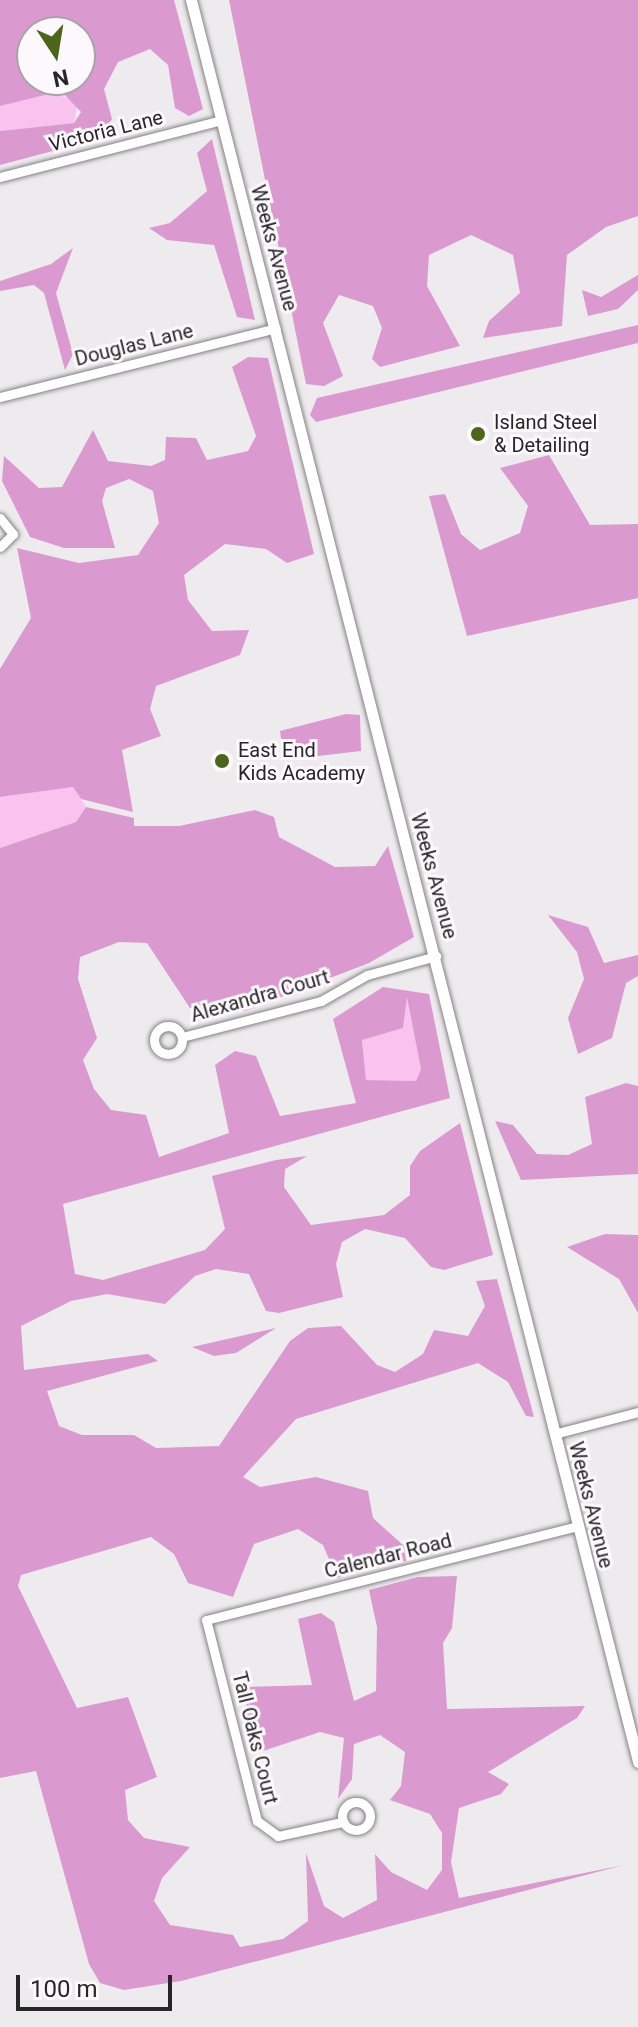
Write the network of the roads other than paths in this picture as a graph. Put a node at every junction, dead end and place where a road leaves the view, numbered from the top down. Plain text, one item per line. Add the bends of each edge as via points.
1 (191, 0) edge
2 (222, 120) junction
3 (0, 177) edge
4 (276, 328) junction
5 (0, 397) edge
6 (0, 518) edge
7 (0, 547) edge
8 (436, 956) junction
9 (182, 1037) dead end
10 (638, 1412) edge
11 (554, 1434) junction
12 (578, 1526) junction
13 (206, 1620) joint
14 (638, 1762) edge
15 (342, 1822) dead end

1 - 2 street, Weeks Avenue
2 - 3 street, Victoria Lane
2 - 4 street, Weeks Avenue
4 - 5 street, Douglas Lane
4 - 8 street, Weeks Avenue
6 - 7 street via 13,534
8 - 9 street, Alexandra Court via 367,975 321,1001
8 - 11 street, Weeks Avenue
10 - 11 street
11 - 12 street, Weeks Avenue
12 - 13 street, Calendar Road
12 - 14 street, Weeks Avenue
13 - 15 street, Tall Oaks Court via 257,1821 278,1836

